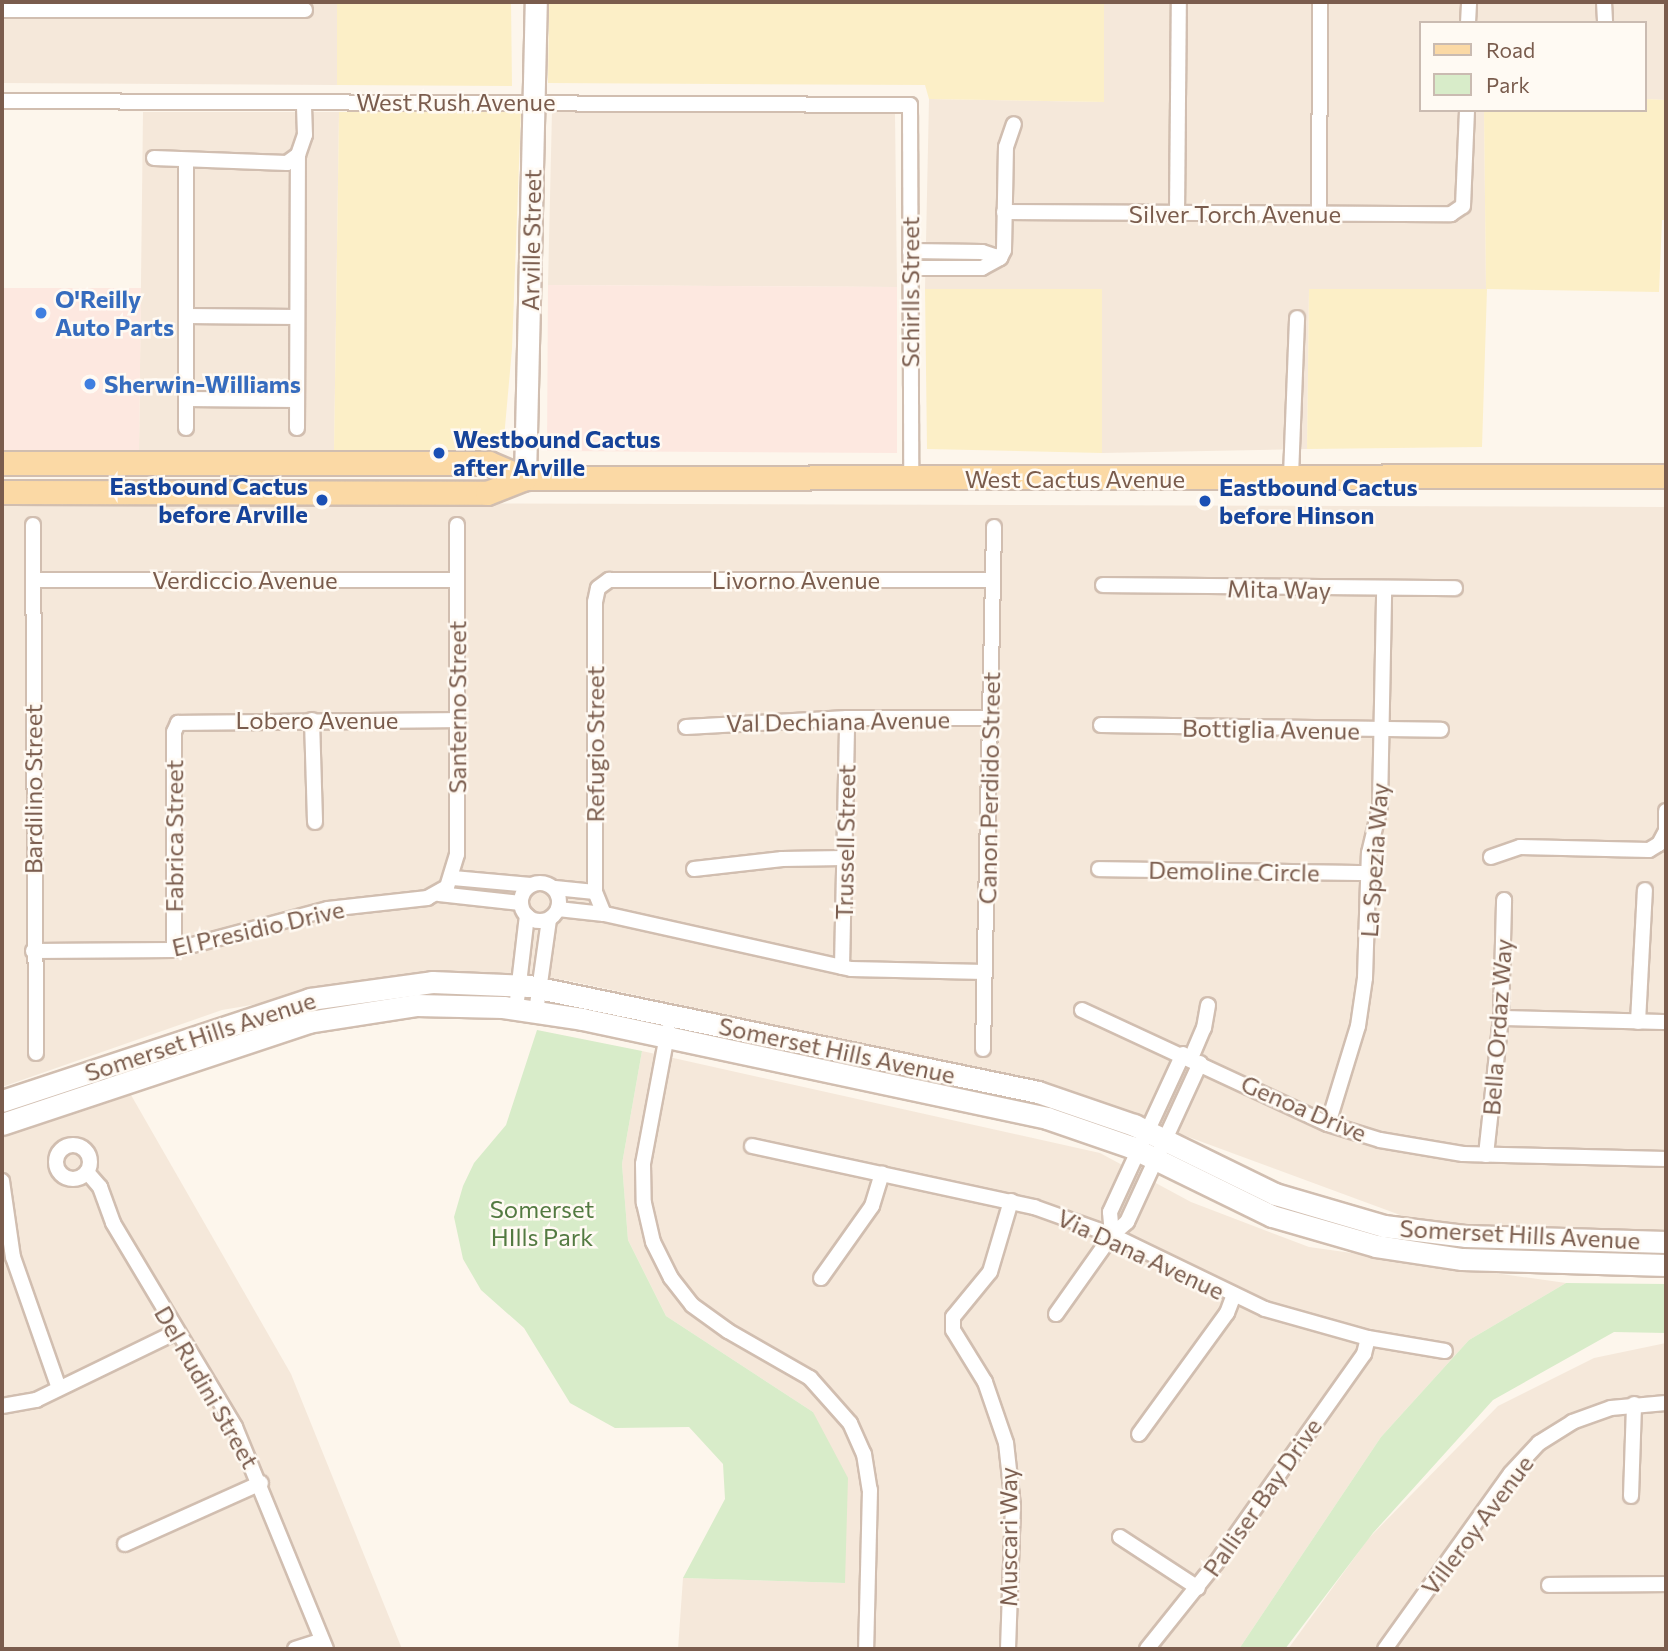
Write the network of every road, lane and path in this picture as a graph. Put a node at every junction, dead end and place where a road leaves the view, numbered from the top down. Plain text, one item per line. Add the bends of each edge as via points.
1 (536, 2) edge
2 (1179, 2) edge
3 (1320, 2) edge
4 (1469, 2) edge
5 (1604, 2) edge
6 (73, 6) edge
7 (214, 7) edge
8 (2, 10) edge
9 (305, 10) dead end
10 (1468, 21) edge
11 (1605, 21) edge
12 (2, 101) edge
13 (304, 102) junction
14 (534, 102) junction
15 (911, 105) joint
16 (1467, 112) edge
17 (1014, 124) dead end
18 (298, 155) junction
19 (154, 158) dead end
20 (187, 161) junction
21 (1004, 212) junction
22 (1177, 214) junction
23 (1319, 215) junction
24 (910, 251) junction
25 (1000, 258) junction
26 (910, 268) junction
27 (186, 316) junction
28 (297, 317) junction
29 (1297, 318) dead end
30 (186, 399) junction
31 (296, 400) junction
32 (186, 428) dead end
33 (297, 428) dead end
34 (2, 463) edge
35 (1291, 476) junction
36 (1666, 477) edge
37 (525, 478) junction
38 (911, 480) junction
39 (2, 492) edge
40 (33, 525) dead end
41 (457, 525) dead end
42 (994, 527) dead end
43 (33, 580) junction
44 (457, 580) junction
45 (993, 580) junction
46 (601, 584) joint
47 (1103, 585) dead end
48 (1455, 588) dead end
49 (1384, 590) junction
50 (847, 718) junction
51 (991, 718) junction
52 (313, 720) junction
53 (458, 720) junction
54 (178, 723) joint
55 (1101, 725) dead end
56 (686, 727) dead end
57 (1441, 730) dead end
58 (1381, 731) junction
59 (1666, 811) edge
60 (315, 822) dead end
61 (1491, 857) dead end
62 (844, 858) junction
63 (694, 869) dead end
64 (1099, 869) dead end
65 (1368, 873) junction
66 (531, 885) junction
67 (446, 886) junction
68 (555, 888) junction
69 (1645, 890) dead end
70 (1504, 900) dead end
71 (599, 904) junction
72 (524, 910) junction
73 (553, 914) junction
74 (174, 950) junction
75 (33, 951) junction
76 (842, 967) junction
77 (985, 972) junction
78 (529, 987) junction
79 (1208, 1006) dead end
80 (526, 1010) junction
81 (1082, 1010) dead end
82 (1500, 1018) junction
83 (1638, 1022) junction
84 (1666, 1022) edge
85 (669, 1026) junction
86 (983, 1049) dead end
87 (36, 1053) dead end
88 (1191, 1058) junction
89 (2, 1101) edge
90 (2, 1124) edge
91 (1328, 1124) junction
92 (1151, 1145) junction
93 (752, 1146) dead end
94 (1486, 1154) junction
95 (1666, 1158) edge
96 (87, 1172) dead end
97 (882, 1174) junction
98 (2, 1181) edge
99 (1011, 1201) junction
100 (1112, 1235) junction
101 (1666, 1242) edge
102 (2, 1244) edge
103 (13, 1257) junction
104 (1666, 1265) edge
105 (821, 1278) dead end
106 (1233, 1297) junction
107 (1056, 1314) dead end
108 (176, 1332) junction
109 (1368, 1338) junction
110 (1446, 1351) dead end
111 (59, 1388) junction
112 (1666, 1403) edge
113 (1634, 1404) junction
114 (2, 1406) edge
115 (1139, 1434) dead end
116 (261, 1483) junction
117 (1632, 1496) dead end
118 (1120, 1537) dead end
119 (125, 1544) dead end
120 (1666, 1584) edge
121 (1549, 1585) dead end
122 (1198, 1588) junction
123 (324, 1644) edge
124 (295, 1649) edge
125 (866, 1649) edge
126 (1008, 1649) edge
127 (1147, 1649) edge
128 (1385, 1649) edge

1 - 14 main road, Arville Street
2 - 22 street
3 - 23 street
4 - 10 street
5 - 11 street
6 - 7 street
6 - 8 street
7 - 9 street
12 - 13 street, West Rush Avenue
13 - 14 street, West Rush Avenue
13 - 18 street via 305,135
14 - 15 street, West Rush Avenue
14 - 37 main road, Arville Street
15 - 24 street, Schirlls Street
16 - 23 street, Silver Torch Avenue via 1463,206 1441,214
17 - 21 street via 1006,147
18 - 20 street via 287,163
18 - 28 street
19 - 20 street
20 - 27 street
21 - 22 street, Silver Torch Avenue
21 - 25 street
22 - 23 street, Silver Torch Avenue
24 - 25 street via 982,252
24 - 26 street, Schirlls Street
25 - 26 street via 982,268
26 - 38 street, Schirlls Street
27 - 28 street
27 - 30 street
28 - 31 street
29 - 35 street
30 - 31 street
30 - 32 street
31 - 33 street
34 - 37 main road, West Cactus Avenue via 489,463
35 - 36 main road, West Cactus Avenue
35 - 38 main road, West Cactus Avenue
37 - 38 main road, West Cactus Avenue
37 - 39 main road, West Cactus Avenue via 487,493
40 - 43 street, Bardilino Street
41 - 44 street, Santerno Street
42 - 45 street, Canon Perdido Street
43 - 44 street, Verdiccio Avenue
43 - 75 street, Bardilino Street
44 - 53 street, Santerno Street
45 - 46 street, Livorno Avenue via 619,580
45 - 51 street, Canon Perdido Street
46 - 71 street, Refugio Street via 595,602
47 - 49 street, Mita Way
48 - 49 street, Mita Way
49 - 58 street, La Spezia Way
50 - 51 street, Val Dechiana Avenue
50 - 56 street, Val Dechiana Avenue
50 - 62 street, Trussell Street
51 - 77 street, Canon Perdido Street
52 - 53 street, Lobero Avenue
52 - 54 street, Lobero Avenue
52 - 60 street
53 - 67 street, Santerno Street via 457,854
54 - 74 street, Fabrica Street via 173,732
55 - 58 street, Bottiglia Avenue
57 - 58 street, Bottiglia Avenue
58 - 65 street, La Spezia Way via 1380,807
59 - 61 street via 1666,831 1659,844 1634,851 1520,847
62 - 63 street via 782,859
62 - 76 street, Trussell Street
64 - 65 street, Demoline Circle
65 - 91 street, La Spezia Way via 1365,978 1358,1026
66 - 67 street, El Presidio Drive
66 - 68 street, El Presidio Drive via 544,883
66 - 72 street
67 - 72 street, El Presidio Drive
67 - 74 street, El Presidio Drive via 328,909
68 - 71 street
68 - 73 street
69 - 83 street
70 - 82 street, Bella Ordaz Way
71 - 73 street
71 - 76 street
72 - 73 street, El Presidio Drive
72 - 78 street
73 - 78 street
74 - 75 street, El Presidio Drive
75 - 87 street, Bardilino Street
76 - 77 street
77 - 86 street, Canon Perdido Street
78 - 80 street
78 - 85 main road, Somerset Hills Avenue
78 - 89 main road, Somerset Hills Avenue via 432,982 310,999
79 - 88 street
80 - 85 main road, Somerset Hills Avenue
80 - 90 main road, Somerset Hills Avenue via 416,1005 308,1022
81 - 88 street, Genoa Drive
82 - 83 street
82 - 94 street, Bella Ordaz Way
83 - 84 street
85 - 92 main road, Somerset Hills Avenue via 1038,1092
85 - 125 street via 643,1164 644,1203 653,1242 671,1278 692,1305 810,1378 850,1423 864,1454 870,1490
88 - 91 street, Genoa Drive
88 - 92 street
91 - 94 street, Genoa Drive via 1404,1145
92 - 100 street via 1128,1222
92 - 101 main road, Somerset Hills Avenue via 1275,1194 1384,1226 1465,1236
92 - 104 main road, Somerset Hills Avenue via 1272,1216 1376,1246 1462,1259
93 - 97 street, Via Dana Avenue
94 - 95 street, Genoa Drive
96 - 108 street, Del Rudini Street via 100,1187 114,1223
97 - 99 street, Via Dana Avenue
97 - 105 street via 872,1206
98 - 103 street
99 - 100 street, Via Dana Avenue
99 - 126 street, Muscari Way via 990,1272 953,1317 954,1330 995,1406 1006,1443 1013,1506
100 - 106 street, Via Dana Avenue
100 - 107 street
102 - 103 street
103 - 111 street
106 - 109 street, Via Dana Avenue
106 - 115 street via 1227,1313
108 - 111 street
108 - 116 street, Del Rudini Street via 235,1427
109 - 110 street, Via Dana Avenue
109 - 122 street, Palliser Bay Drive via 1364,1354
111 - 114 street via 36,1400
112 - 113 street, Villeroy Avenue
113 - 117 street
113 - 128 street, Villeroy Avenue via 1572,1422 1526,1456
116 - 119 street
116 - 123 street, Del Rudini Street
118 - 122 street
120 - 121 street
122 - 127 street, Palliser Bay Drive
123 - 124 street

